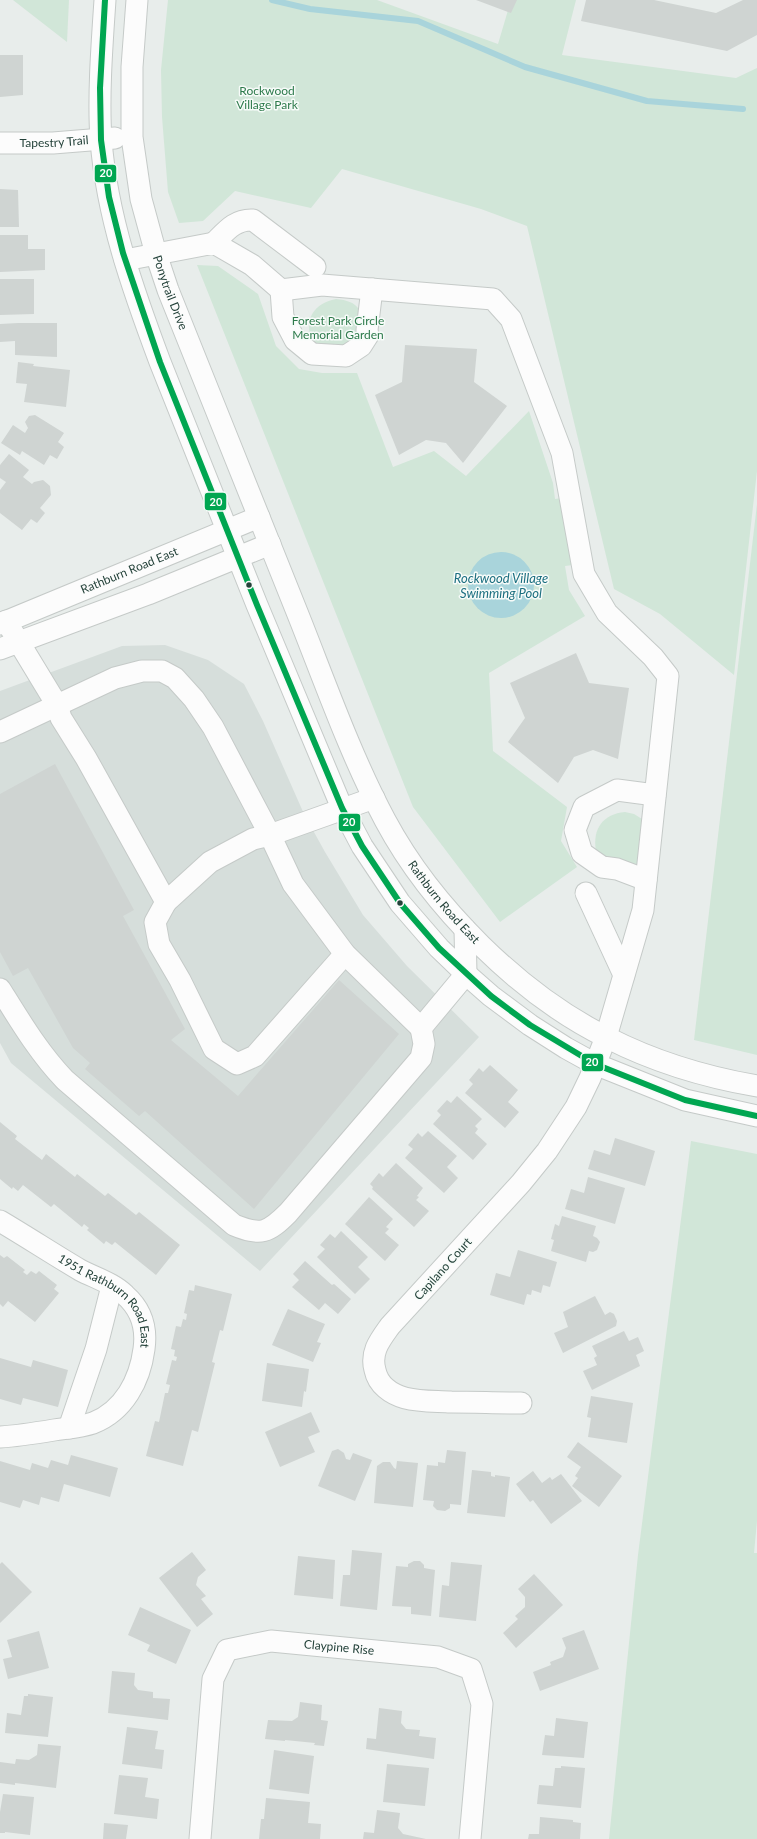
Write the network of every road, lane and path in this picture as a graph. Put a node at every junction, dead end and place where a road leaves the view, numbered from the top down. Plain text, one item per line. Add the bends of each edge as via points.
1 (105, 0) edge
2 (137, 0) edge
3 (132, 137) junction
4 (101, 139) junction
5 (0, 143) edge
6 (214, 243) junction
7 (156, 254) junction
8 (125, 260) junction
9 (315, 267) dead end
10 (372, 289) junction
11 (280, 290) junction
12 (259, 517) junction
13 (228, 530) junction
14 (270, 544) junction
15 (238, 557) junction
16 (280, 570) joint
17 (3, 623) edge
18 (9, 645) edge
19 (56, 705) junction
20 (0, 732) edge
21 (655, 795) junction
22 (374, 798) junction
23 (342, 808) junction
24 (270, 835) junction
25 (646, 880) junction
26 (586, 893) dead end
27 (166, 902) junction
28 (465, 929) junction
29 (345, 954) junction
30 (466, 974) junction
31 (624, 976) junction
32 (0, 989) edge
33 (420, 1028) junction
34 (606, 1037) junction
35 (595, 1064) junction
36 (757, 1086) edge
37 (757, 1116) edge
38 (0, 1221) edge
39 (112, 1286) junction
40 (521, 1403) dead end
41 (69, 1428) junction
42 (0, 1437) edge
43 (200, 1839) edge
44 (470, 1839) edge

1 - 4 street
2 - 3 street, Ponytrail Drive via 132,67
3 - 4 street, Tapestry Trail
3 - 7 street, Ponytrail Drive via 141,199
4 - 5 street, Tapestry Trail via 52,143
4 - 8 street via 112,210
6 - 7 street
6 - 9 street via 233,224 254,220
6 - 11 street via 252,265
7 - 8 street
7 - 12 street, Ponytrail Drive
8 - 13 street via 160,362
10 - 11 street, Capilano Court via 322,285
10 - 11 street via 368,335 361,346 346,356 312,354 294,340 283,317
10 - 21 street, Capilano Court via 493,298 511,319 562,453 584,574 607,613 654,657 668,676
12 - 13 street, Rathburn Road East
12 - 14 street, Ponytrail Drive
13 - 15 street
13 - 17 street, Rathburn Road East
14 - 15 street
14 - 16 street, Ponytrail Drive
15 - 18 street via 148,594
15 - 23 street
16 - 22 street, Rathburn Road East
17 - 18 street
18 - 19 street
19 - 20 street
19 - 24 street via 115,678 142,671 162,671 175,678 194,699 213,727
19 - 27 street
21 - 25 street, Capilano Court
21 - 25 street via 617,790 584,807 575,830 582,853 602,867 617,869
22 - 23 street
22 - 28 street, Rathburn Road East via 405,853
23 - 24 street
23 - 30 street via 362,846 400,903 439,948
24 - 27 street via 253,839 210,862
24 - 29 street via 293,884
25 - 31 street, Capilano Court via 643,910
26 - 31 street
27 - 29 street via 155,922 159,944 214,1048 237,1064 256,1056
28 - 30 street
28 - 34 street, Rathburn Road East via 524,983 570,1016
29 - 33 street
30 - 33 street
30 - 35 street via 530,1025
31 - 34 street, Capilano Court
32 - 33 street via 47,1061 65,1080 234,1225 255,1231 265,1231 283,1218 421,1058 424,1044
34 - 35 street, Capilano Court
34 - 36 street, Rathburn Road East via 685,1069 718,1079
35 - 37 street via 685,1100
35 - 40 street, Capilano Court via 576,1107 547,1151 521,1183 390,1326 374,1353 374,1366 379,1379 388,1390 405,1398 424,1401
38 - 39 street, 1951 Rathburn Road East via 81,1271
39 - 41 street via 96,1349
39 - 41 street, 1951 Rathburn Road East via 125,1294 142,1319 146,1333 142,1363 131,1391 115,1410 93,1423
41 - 42 street, 1951 Rathburn Road East
43 - 44 street, Claypine Rise via 213,1679 227,1650 271,1641 438,1656 471,1669 482,1704

